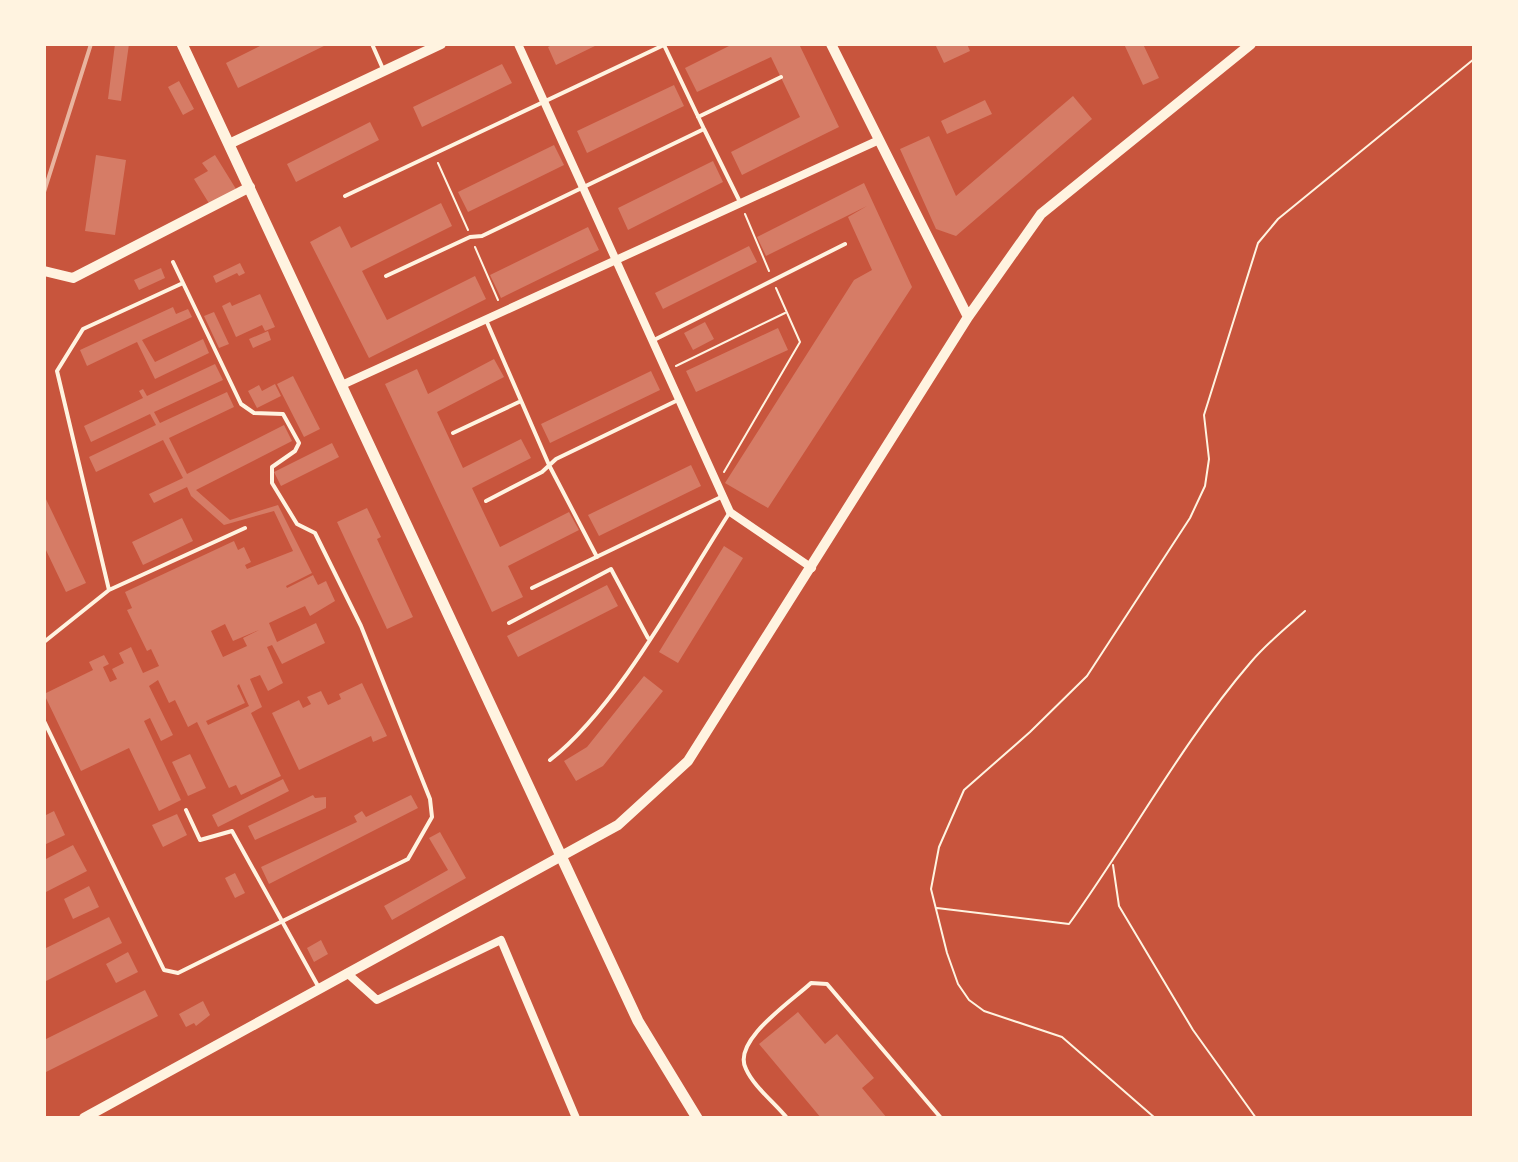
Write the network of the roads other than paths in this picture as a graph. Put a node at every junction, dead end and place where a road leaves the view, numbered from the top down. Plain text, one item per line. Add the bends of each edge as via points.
1 (182, 44) edge
2 (372, 44) edge
3 (441, 44) edge
4 (518, 44) edge
5 (831, 44) edge
6 (1251, 44) edge
7 (665, 45) edge
8 (384, 71) junction
9 (781, 77) dead end
10 (545, 101) junction
11 (698, 117) junction
12 (704, 129) junction
13 (879, 140) junction
14 (229, 144) junction
15 (584, 186) junction
16 (250, 187) junction
17 (345, 196) dead end
18 (740, 203) junction
19 (845, 244) dead end
20 (619, 260) junction
21 (173, 262) dead end
22 (44, 271) edge
23 (386, 276) dead end
24 (183, 283) junction
25 (968, 317) junction
26 (486, 320) junction
27 (654, 340) junction
28 (342, 385) junction
29 (680, 399) junction
30 (521, 401) junction
31 (453, 433) dead end
32 (549, 465) junction
33 (723, 496) junction
34 (486, 501) dead end
35 (730, 512) junction
36 (245, 528) dead end
37 (597, 557) junction
38 (812, 568) junction
39 (532, 588) dead end
40 (109, 590) junction
41 (509, 623) dead end
42 (648, 639) junction
43 (44, 642) edge
44 (44, 721) edge
45 (550, 760) dead end
46 (186, 810) dead end
47 (562, 853) junction
48 (282, 921) junction
49 (347, 973) junction
50 (319, 988) junction
51 (84, 1118) edge
52 (576, 1118) edge
53 (697, 1118) edge
54 (787, 1118) edge
55 (940, 1118) edge

1 - 14 main road
2 - 8 lane
3 - 8 street
4 - 10 street
5 - 13 street
6 - 25 street via 1041,214
7 - 10 lane
7 - 11 lane
8 - 14 street
9 - 11 lane
10 - 15 street
10 - 17 lane
11 - 12 lane
12 - 15 lane
12 - 18 lane
13 - 18 street
13 - 25 street
14 - 16 main road
15 - 20 street
15 - 23 lane
16 - 22 street via 73,278
16 - 28 main road
18 - 20 street
19 - 27 lane
20 - 26 street
20 - 27 street
21 - 24 lane
24 - 40 lane via 83,329 57,371
24 - 48 lane via 241,404 254,413 283,414 299,443 272,467 272,483 297,524 315,533 361,626 430,799 432,817 408,859
25 - 38 street
26 - 28 street
26 - 30 lane
27 - 29 street
28 - 47 main road
29 - 32 lane
29 - 33 street
30 - 31 lane
30 - 32 lane
32 - 34 lane
32 - 37 lane
33 - 35 street
33 - 37 lane
35 - 38 street
35 - 42 lane
36 - 40 lane
37 - 39 lane
38 - 47 street via 688,761 618,825
40 - 43 lane
41 - 42 lane via 611,569
42 - 45 lane via 579,738
44 - 48 lane via 164,970 178,973
46 - 48 lane via 200,840 232,831
47 - 49 street
47 - 53 main road via 638,1021
48 - 50 lane
49 - 50 street
49 - 52 street via 377,1000 501,940
50 - 51 street
54 - 55 lane via 745,1068 744,1049 811,983 827,984

